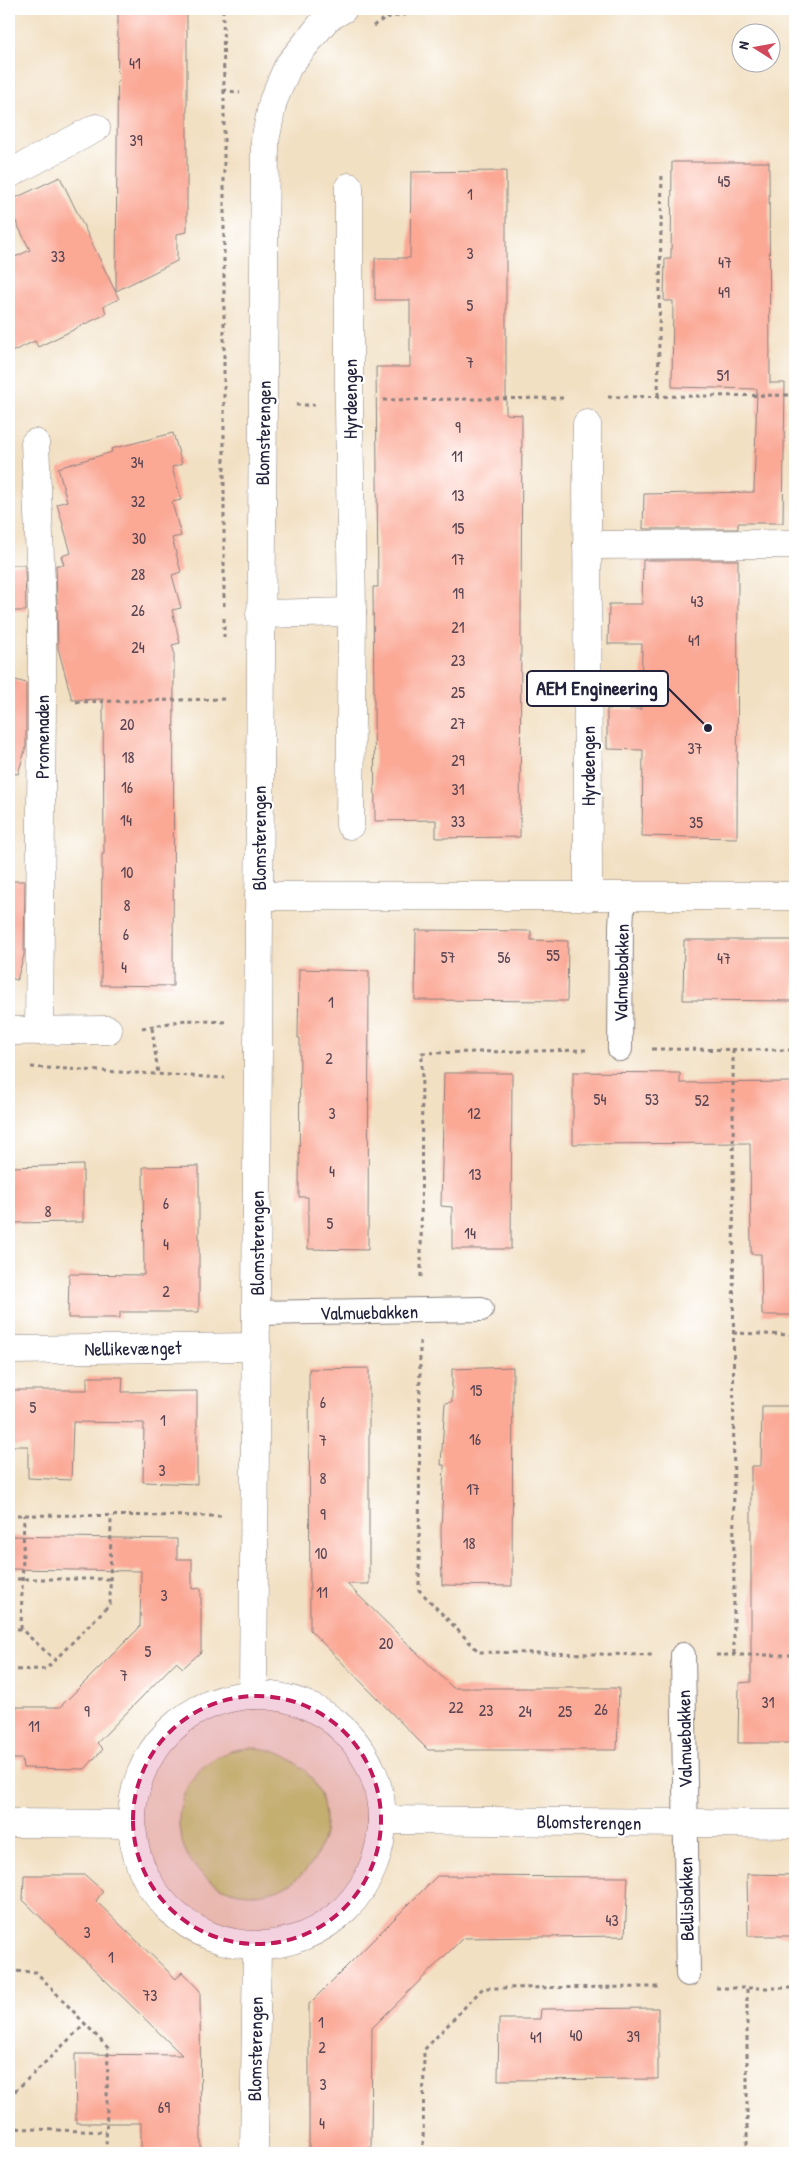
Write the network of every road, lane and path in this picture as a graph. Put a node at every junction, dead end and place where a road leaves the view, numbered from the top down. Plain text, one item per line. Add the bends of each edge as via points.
1 (223, 9) edge
2 (343, 9) edge
3 (224, 90) junction
4 (273, 101) junction
5 (96, 128) dead end
6 (662, 172) dead end
7 (9, 174) edge
8 (350, 186) dead end
9 (795, 395) edge
10 (658, 396) junction
11 (604, 397) dead end
12 (566, 398) dead end
13 (263, 404) junction
14 (350, 406) junction
15 (587, 424) dead end
16 (35, 443) dead end
17 (795, 544) edge
18 (588, 545) junction
19 (352, 612) junction
20 (260, 614) junction
21 (224, 639) dead end
22 (224, 689) dead end
23 (224, 699) junction
24 (260, 700) junction
25 (42, 702) junction
26 (224, 709) dead end
27 (350, 825) dead end
28 (259, 896) junction
29 (795, 896) edge
30 (588, 897) junction
31 (623, 897) junction
32 (222, 1012) dead end
33 (222, 1022) junction
34 (258, 1024) junction
35 (152, 1028) junction
36 (108, 1030) joint
37 (9, 1031) edge
38 (39, 1031) junction
39 (620, 1049) junction
40 (733, 1050) junction
41 (795, 1050) edge
42 (29, 1067) dead end
43 (158, 1074) junction
44 (258, 1080) junction
45 (420, 1310) junction
46 (481, 1310) dead end
47 (256, 1313) junction
48 (734, 1333) junction
49 (795, 1335) edge
50 (257, 1346) junction
51 (9, 1350) edge
52 (9, 1515) edge
53 (24, 1515) junction
54 (111, 1516) junction
55 (255, 1516) junction
56 (9, 1579) edge
57 (22, 1579) junction
58 (110, 1579) junction
59 (21, 1628) junction
60 (9, 1629) edge
61 (683, 1655) junction
62 (734, 1655) junction
63 (795, 1655) edge
64 (55, 1660) junction
65 (9, 1670) edge
66 (253, 1695) junction
67 (382, 1820) junction
68 (9, 1823) edge
69 (131, 1824) junction
70 (684, 1824) junction
71 (795, 1824) edge
72 (257, 1946) junction
73 (9, 1971) edge
74 (688, 1974) dead end
75 (669, 1987) dead end
76 (708, 1987) dead end
77 (747, 1988) junction
78 (795, 1988) edge
79 (85, 2024) junction
80 (9, 2097) edge
81 (9, 2128) edge
82 (106, 2132) junction
83 (106, 2153) edge
84 (254, 2153) edge
85 (423, 2153) edge
86 (746, 2153) edge

1 - 3 path
2 - 4 street, Blomsterengen via 327,18 288,66
3 - 4 path
3 - 21 path
4 - 13 street, Blomsterengen via 265,141
5 - 7 street
6 - 10 path
8 - 14 street, Hyrdeengen
9 - 10 path
10 - 11 path
12 - 14 path via 375,400
13 - 14 path
13 - 20 street, Blomsterengen
14 - 19 street, Hyrdeengen
15 - 18 street, Hyrdeengen
16 - 25 street, Promenaden via 42,605
17 - 18 street
18 - 30 street, Hyrdeengen
19 - 20 street
19 - 27 street, Hyrdeengen
20 - 24 street, Blomsterengen
22 - 23 path
23 - 24 path
23 - 25 path
23 - 26 path
24 - 28 street, Blomsterengen
25 - 38 street, Promenaden
28 - 30 street
28 - 34 street, Blomsterengen
29 - 31 street
30 - 31 street
31 - 39 lane, Valmuebakken
32 - 33 path
33 - 34 path
33 - 35 path via 186,1020
34 - 44 street, Blomsterengen
35 - 36 path
35 - 43 path
36 - 38 street
37 - 38 street
39 - 40 path
39 - 45 path via 422,1052
40 - 41 path
40 - 48 path
42 - 43 path
43 - 44 path
44 - 47 street, Blomsterengen
45 - 46 lane, Valmuebakken
45 - 47 lane, Valmuebakken
45 - 61 path via 419,1590 479,1652
47 - 50 street, Blomsterengen
48 - 49 path
48 - 62 path
50 - 51 street, Nellikevænget
50 - 55 street, Blomsterengen
52 - 53 path
53 - 54 path
53 - 57 path
54 - 55 path
54 - 58 path
55 - 66 street, Blomsterengen
56 - 57 path
57 - 58 path
57 - 59 path
58 - 64 path via 110,1604
59 - 60 path
59 - 64 path
61 - 62 path
61 - 70 lane, Valmuebakken
62 - 63 path
64 - 65 path via 46,1669
66 - 67 street via 284,1697 306,1705 326,1716 350,1736 374,1776
66 - 69 street via 224,1699 196,1710 162,1738 139,1777
67 - 70 street, Blomsterengen
67 - 72 street via 375,1861 363,1887 346,1909 311,1933
68 - 69 street
69 - 72 street via 142,1872 169,1909 206,1935 231,1943
70 - 71 street, Blomsterengen
70 - 74 lane, Bellisbakken
72 - 84 street, Blomsterengen
73 - 79 path via 36,1972
75 - 85 path via 483,1988 424,2050
76 - 77 path
77 - 78 path
77 - 86 path
79 - 80 path
79 - 82 path via 108,2048
81 - 82 path
82 - 83 path

